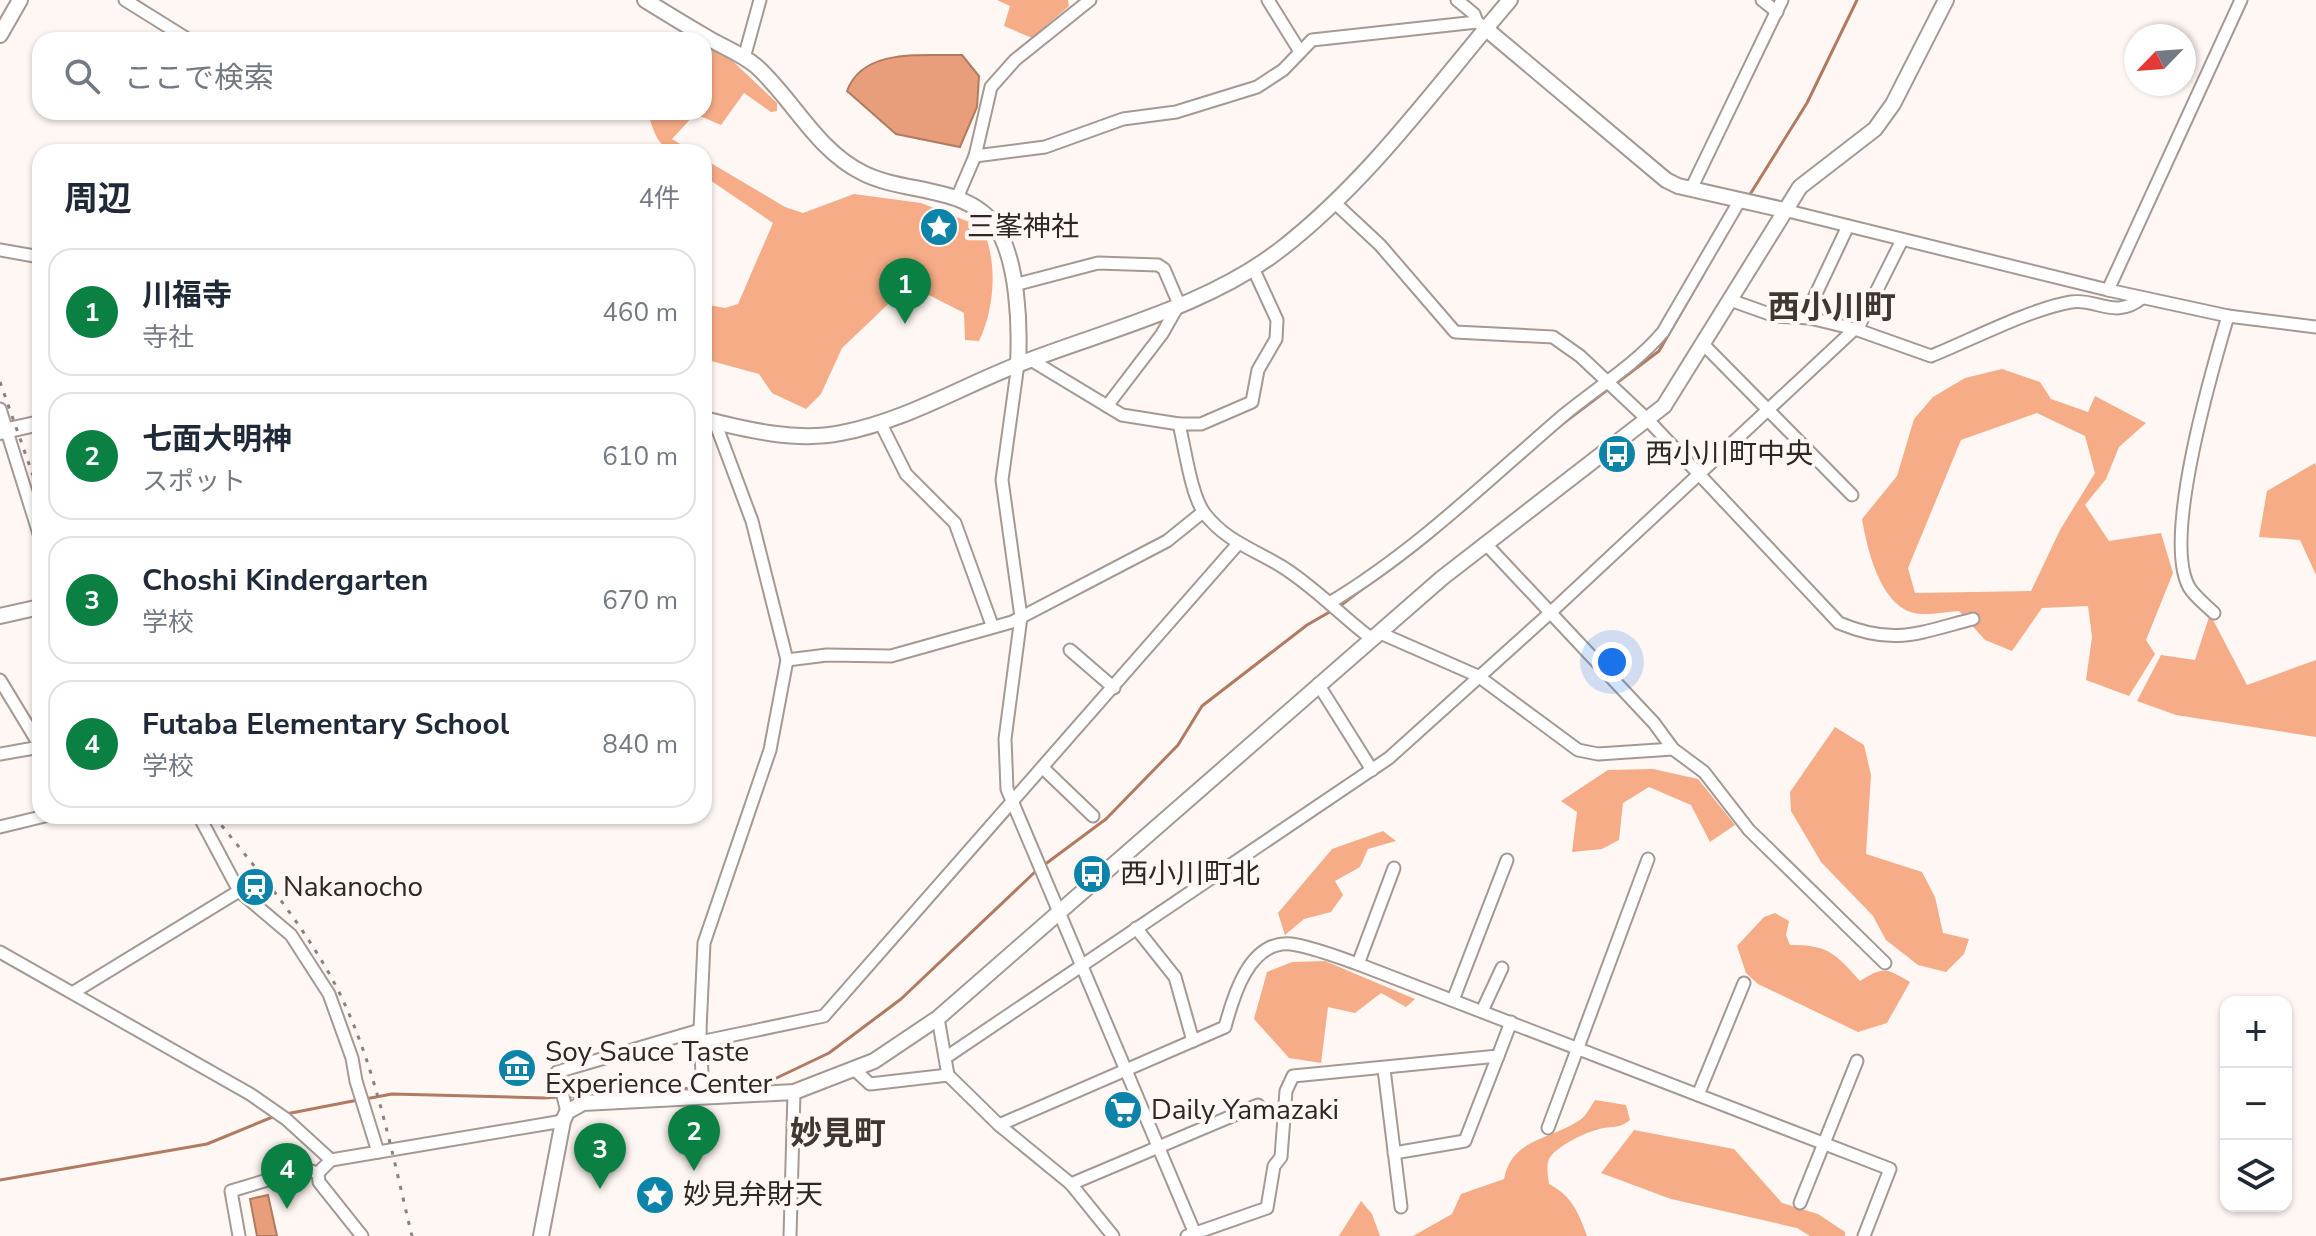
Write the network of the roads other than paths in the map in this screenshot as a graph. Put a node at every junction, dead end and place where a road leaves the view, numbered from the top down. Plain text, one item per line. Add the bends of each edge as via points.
1 (20, 0) edge
2 (125, 0) edge
3 (645, 0) edge
4 (760, 0) edge
5 (1090, 0) edge
6 (1268, 0) edge
7 (1457, 0) edge
8 (1510, 0) edge
9 (1762, 0) edge
10 (1782, 0) edge
11 (1946, 0) edge
12 (2241, 0) edge
13 (1777, 12) junction
14 (1481, 25) junction
15 (176, 32) edge
16 (700, 32) edge
17 (0, 35) edge
18 (712, 39) edge
19 (1299, 50) junction
20 (744, 58) junction
21 (975, 156) junction
22 (1691, 189) junction
23 (957, 198) junction
24 (1740, 200) junction
25 (1335, 203) junction
26 (1784, 210) junction
27 (1848, 226) junction
28 (1902, 240) junction
29 (0, 250) edge
30 (32, 256) edge
31 (1253, 268) junction
32 (1014, 285) junction
33 (2108, 290) junction
34 (2142, 298) junction
35 (1730, 300) junction
36 (1179, 304) junction
37 (2228, 316) junction
38 (1805, 317) junction
39 (2316, 327) edge
40 (1855, 329) junction
41 (1703, 344) junction
42 (1024, 362) junction
43 (1606, 380) junction
44 (1107, 406) junction
45 (0, 409) edge
46 (1768, 410) junction
47 (712, 420) edge
48 (1648, 420) junction
49 (880, 422) junction
50 (1179, 424) junction
51 (32, 425) edge
52 (712, 427) edge
53 (4, 431) edge
54 (1697, 475) junction
55 (1852, 495) dead end
56 (1203, 512) junction
57 (32, 513) edge
58 (1485, 543) junction
59 (1237, 545) junction
60 (1331, 602) junction
61 (32, 609) edge
62 (1550, 613) junction
63 (2214, 613) dead end
64 (0, 616) edge
65 (1021, 617) junction
66 (1973, 619) dead end
67 (992, 625) junction
68 (1376, 636) junction
69 (1070, 650) dead end
70 (787, 660) junction
71 (1478, 676) junction
72 (0, 680) edge
73 (1318, 684) junction
74 (1114, 688) junction
75 (32, 734) edge
76 (32, 748) edge
77 (1673, 749) junction
78 (0, 754) edge
79 (1043, 768) junction
80 (1372, 770) junction
81 (1012, 803) junction
82 (1093, 816) dead end
83 (32, 819) edge
84 (203, 824) edge
85 (0, 827) edge
86 (1648, 859) dead end
87 (1507, 860) dead end
88 (1394, 868) dead end
89 (239, 891) junction
90 (1058, 910) junction
91 (1136, 928) junction
92 (0, 952) edge
93 (1885, 963) dead end
94 (1082, 964) junction
95 (1358, 964) junction
96 (1502, 968) dead end
97 (1744, 983) dead end
98 (74, 992) junction
99 (1453, 1000) junction
100 (1482, 1011) junction
101 (938, 1018) junction
102 (1511, 1022) junction
103 (700, 1036) junction
104 (1193, 1041) junction
105 (1576, 1048) junction
106 (948, 1056) junction
107 (1498, 1056) junction
108 (1857, 1061) dead end
109 (1384, 1069) junction
110 (1126, 1070) junction
111 (856, 1071) junction
112 (948, 1075) junction
113 (794, 1092) junction
114 (1698, 1095) junction
115 (703, 1097) junction
116 (1258, 1105) dead end
117 (565, 1117) junction
118 (999, 1125) junction
119 (1548, 1128) dead end
120 (1823, 1143) junction
121 (1158, 1145) junction
122 (378, 1152) junction
123 (1394, 1153) junction
124 (331, 1160) junction
125 (318, 1173) junction
126 (1071, 1184) junction
127 (1800, 1203) dead end
128 (1401, 1207) dead end
129 (1193, 1235) edge
130 (239, 1236) edge
131 (362, 1236) edge
132 (541, 1236) edge
133 (790, 1236) edge
134 (1113, 1236) edge
135 (1864, 1236) edge

1 - 17 street
2 - 15 street
3 - 16 street
4 - 20 street
5 - 21 street via 991,87
6 - 19 street
7 - 14 street
8 - 14 street
9 - 13 street
10 - 13 street
11 - 26 street via 1875,129 1815,172
12 - 33 street
13 - 22 street
14 - 19 street via 1312,40
14 - 22 street via 1666,180
14 - 25 street
18 - 20 street
19 - 21 street via 1269,81 1218,100 1123,119 1045,147
20 - 23 street via 860,172
21 - 23 street
22 - 24 street
23 - 32 street via 997,228
24 - 26 street
24 - 43 street via 1663,332
25 - 31 street
25 - 43 street via 1380,245 1455,332 1553,337
26 - 27 street
26 - 35 street
27 - 28 street
27 - 38 street
28 - 33 street
28 - 40 street
29 - 30 street
31 - 36 street
31 - 50 street via 1277,320 1276,339 1258,370 1252,402 1201,424
32 - 36 street via 1098,263 1158,265
32 - 42 street
33 - 34 street
34 - 37 street
34 - 40 street via 2132,306 2105,309 2073,301 1931,356
35 - 38 street via 1775,316
35 - 41 street
36 - 42 street via 1121,330
36 - 44 street
37 - 39 street
37 - 63 street via 2198,416 2180,542 2189,587
38 - 40 street
40 - 46 street
41 - 46 street
41 - 48 street via 1664,406
42 - 44 street
42 - 49 street
42 - 65 street via 1002,480
43 - 48 street
43 - 60 street via 1406,548
44 - 50 street via 1122,415
45 - 53 street
46 - 54 street
46 - 55 street
47 - 49 street via 809,436
48 - 54 street
48 - 58 street
49 - 67 street via 906,474 955,523
50 - 56 street
51 - 53 street
52 - 70 street via 752,521
53 - 57 street
54 - 62 street
54 - 66 street via 1839,623 1888,638
56 - 59 street
56 - 65 street via 1167,541
58 - 62 street
58 - 68 street
59 - 60 street via 1278,564
59 - 74 street
60 - 68 street via 1337,613
61 - 64 street
62 - 71 street
62 - 77 street
65 - 67 street
65 - 81 street via 1005,739
67 - 70 street via 891,656
68 - 71 street
68 - 73 street
69 - 74 street
70 - 103 street via 770,750 704,943
71 - 77 street via 1578,750 1598,754
71 - 80 street
72 - 75 street
73 - 80 street
73 - 90 street
74 - 79 street
76 - 78 street
77 - 93 street via 1704,772 1749,830
79 - 81 street
79 - 82 street
80 - 91 street
81 - 90 street
81 - 103 street via 824,1016
83 - 85 street
84 - 89 street
86 - 105 street
87 - 99 street
88 - 95 street
89 - 98 street
89 - 122 street via 291,935 329,994
90 - 94 street
90 - 101 street
91 - 94 street
91 - 104 street via 1175,977
92 - 98 street
94 - 106 street
94 - 110 street
95 - 99 street
95 - 104 street via 1288,944 1270,949 1239,978 1225,1027
96 - 100 street
97 - 114 street
98 - 124 street via 269,1106
99 - 100 street
100 - 102 street
101 - 106 street
101 - 111 street
102 - 105 street
102 - 107 street
103 - 115 street
103 - 117 street via 557,1072
104 - 110 street
105 - 114 street
105 - 119 street
106 - 112 street
107 - 109 street
107 - 123 street via 1465,1141
108 - 120 street
109 - 123 street
109 - 129 street via 1293,1076 1267,1208
110 - 118 street
110 - 121 street
111 - 112 street via 870,1084
111 - 113 street
112 - 118 street
113 - 115 street
113 - 133 street
114 - 120 street
115 - 117 street via 583,1103
116 - 121 street
117 - 122 street
117 - 132 street
118 - 126 street
120 - 127 street
120 - 135 street via 1890,1169
121 - 126 street
121 - 129 street
122 - 124 street
123 - 128 street
124 - 125 street
125 - 130 street via 304,1169 231,1191
125 - 131 street via 323,1189
126 - 134 street

